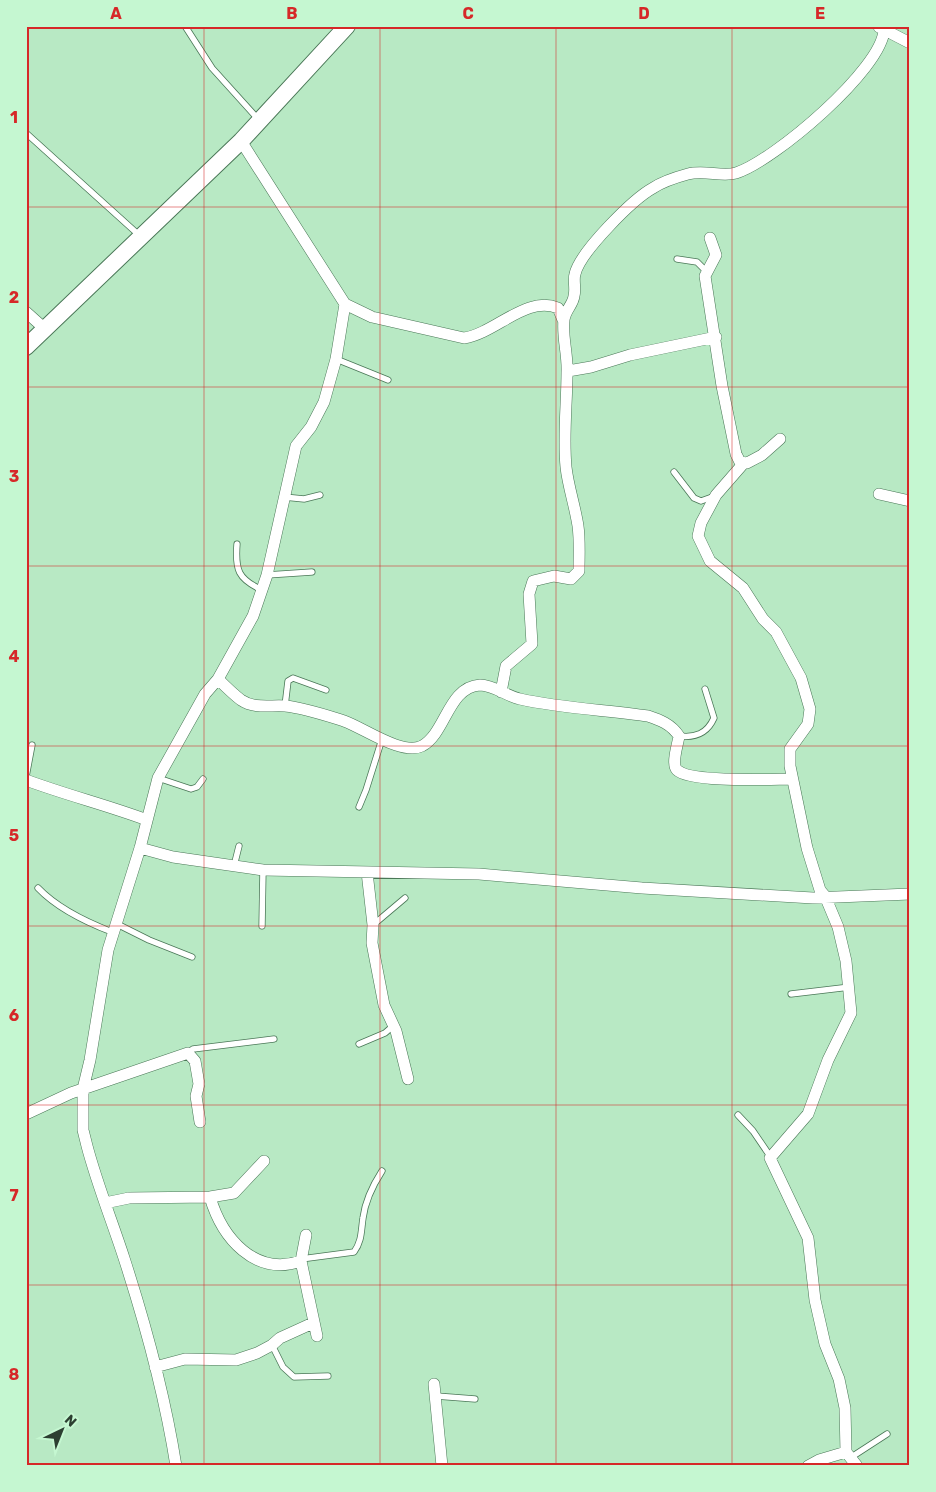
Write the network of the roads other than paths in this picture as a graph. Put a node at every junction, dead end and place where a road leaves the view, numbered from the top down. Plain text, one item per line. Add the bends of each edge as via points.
1 (185, 26) edge
2 (347, 26) edge
3 (881, 28) edge
4 (910, 43) edge
5 (260, 121) junction
6 (26, 132) edge
7 (241, 141) junction
8 (141, 237) junction
9 (710, 238) dead end
10 (676, 259) dead end
11 (706, 271) junction
12 (345, 304) junction
13 (26, 312) edge
14 (564, 320) junction
15 (45, 329) junction
16 (716, 336) junction
17 (26, 347) edge
18 (336, 359) junction
19 (568, 370) junction
20 (388, 380) dead end
21 (780, 438) dead end
22 (744, 464) junction
23 (674, 472) dead end
24 (879, 494) dead end
25 (320, 495) dead end
26 (716, 495) junction
27 (284, 497) junction
28 (910, 501) edge
29 (238, 544) dead end
30 (312, 572) dead end
31 (267, 575) junction
32 (262, 590) junction
33 (218, 679) junction
34 (705, 689) dead end
35 (326, 690) dead end
36 (501, 692) junction
37 (285, 706) junction
38 (679, 736) junction
39 (382, 739) junction
40 (32, 745) dead end
41 (26, 778) edge
42 (158, 778) junction
43 (203, 779) dead end
44 (792, 779) junction
45 (358, 806) dead end
46 (147, 820) junction
47 (239, 846) dead end
48 (140, 848) junction
49 (234, 866) junction
50 (263, 870) junction
51 (367, 872) junction
52 (38, 888) dead end
53 (910, 894) edge
54 (825, 896) junction
55 (405, 898) dead end
56 (372, 925) junction
57 (262, 926) dead end
58 (114, 928) junction
59 (192, 957) dead end
60 (850, 987) junction
61 (791, 994) dead end
62 (393, 1026) junction
63 (274, 1039) dead end
64 (359, 1044) dead end
65 (188, 1053) junction
66 (408, 1079) dead end
67 (83, 1090) junction
68 (26, 1114) edge
69 (738, 1115) dead end
70 (200, 1122) dead end
71 (770, 1156) junction
72 (264, 1161) dead end
73 (382, 1171) dead end
74 (210, 1198) junction
75 (105, 1203) junction
76 (306, 1236) dead end
77 (301, 1260) junction
78 (313, 1324) junction
79 (316, 1336) dead end
80 (272, 1345) junction
81 (155, 1367) junction
82 (328, 1376) dead end
83 (434, 1384) dead end
84 (436, 1396) junction
85 (474, 1399) dead end
86 (887, 1434) dead end
87 (851, 1459) edge
88 (176, 1466) edge
89 (442, 1466) edge
90 (808, 1466) edge

1 - 5 lane via 212,68
2 - 5 street
3 - 4 street
3 - 14 street via 884,39 875,56 851,84 789,143 760,163 734,174 687,174 652,188 618,216 574,274 574,300
5 - 7 street
6 - 8 lane
7 - 8 street
7 - 12 street
8 - 15 street
9 - 11 street via 716,255
10 - 11 lane via 697,262
11 - 16 street
12 - 14 street via 372,317 464,338 479,336 514,315 540,305 558,308
12 - 18 street
13 - 15 street
14 - 19 street
15 - 17 street
16 - 19 street
16 - 22 street via 736,454
18 - 20 lane
18 - 27 street via 324,402 296,446
19 - 36 street via 564,438 566,469 578,526 579,571 572,579 554,576 532,581 532,644 506,666
21 - 22 street via 762,455
22 - 26 street
23 - 26 lane via 694,498 701,501
24 - 28 street
25 - 27 lane via 304,499
26 - 44 street via 701,523 698,536 703,549 710,561 743,588 763,619 776,632 801,678 810,709 808,724 790,749
27 - 31 street
29 - 32 lane via 238,571 247,582
30 - 31 lane
31 - 32 street
32 - 33 street via 253,616
33 - 37 street via 242,700 258,706
33 - 42 street via 205,694
34 - 38 lane via 714,718 712,724 706,731 691,737
35 - 37 lane via 293,678 288,681
36 - 38 street via 518,698 648,716 674,728
36 - 39 street via 480,685 467,689 454,702 432,738 421,746 408,748
37 - 39 street via 346,722
38 - 44 street via 674,765 686,774 720,779
39 - 45 lane
40 - 41 lane
41 - 46 street via 72,797
42 - 43 lane via 191,788 197,787
42 - 46 street
44 - 54 street via 807,848 820,890
46 - 48 street
47 - 49 lane
48 - 49 street via 173,857
48 - 58 street
49 - 50 street
50 - 51 street
50 - 57 lane
51 - 54 street via 479,874 652,889
51 - 56 street
52 - 58 lane via 55,904 93,924
53 - 54 street
54 - 60 street via 838,927
55 - 56 lane
56 - 62 street via 372,943 384,1006
58 - 59 lane
58 - 67 street
60 - 61 lane
60 - 71 street via 851,1013 828,1060 808,1114
62 - 64 lane
62 - 66 street
63 - 65 lane via 193,1049
65 - 67 street
65 - 70 street via 195,1061
67 - 68 street
67 - 75 street via 83,1130
69 - 71 lane
71 - 87 street via 808,1238 815,1300 825,1344 839,1380
72 - 74 street via 234,1193
73 - 77 lane via 366,1206 360,1242 354,1252
74 - 75 street via 129,1198
74 - 77 street via 220,1226 250,1256 284,1266
75 - 81 street
76 - 77 street
77 - 78 street
78 - 79 street
78 - 80 street via 280,1338
80 - 81 street via 236,1360 185,1359
80 - 82 lane via 283,1368 294,1377
81 - 88 street via 168,1416
83 - 84 street
84 - 85 lane
84 - 89 street
86 - 87 lane
87 - 90 street via 819,1460

